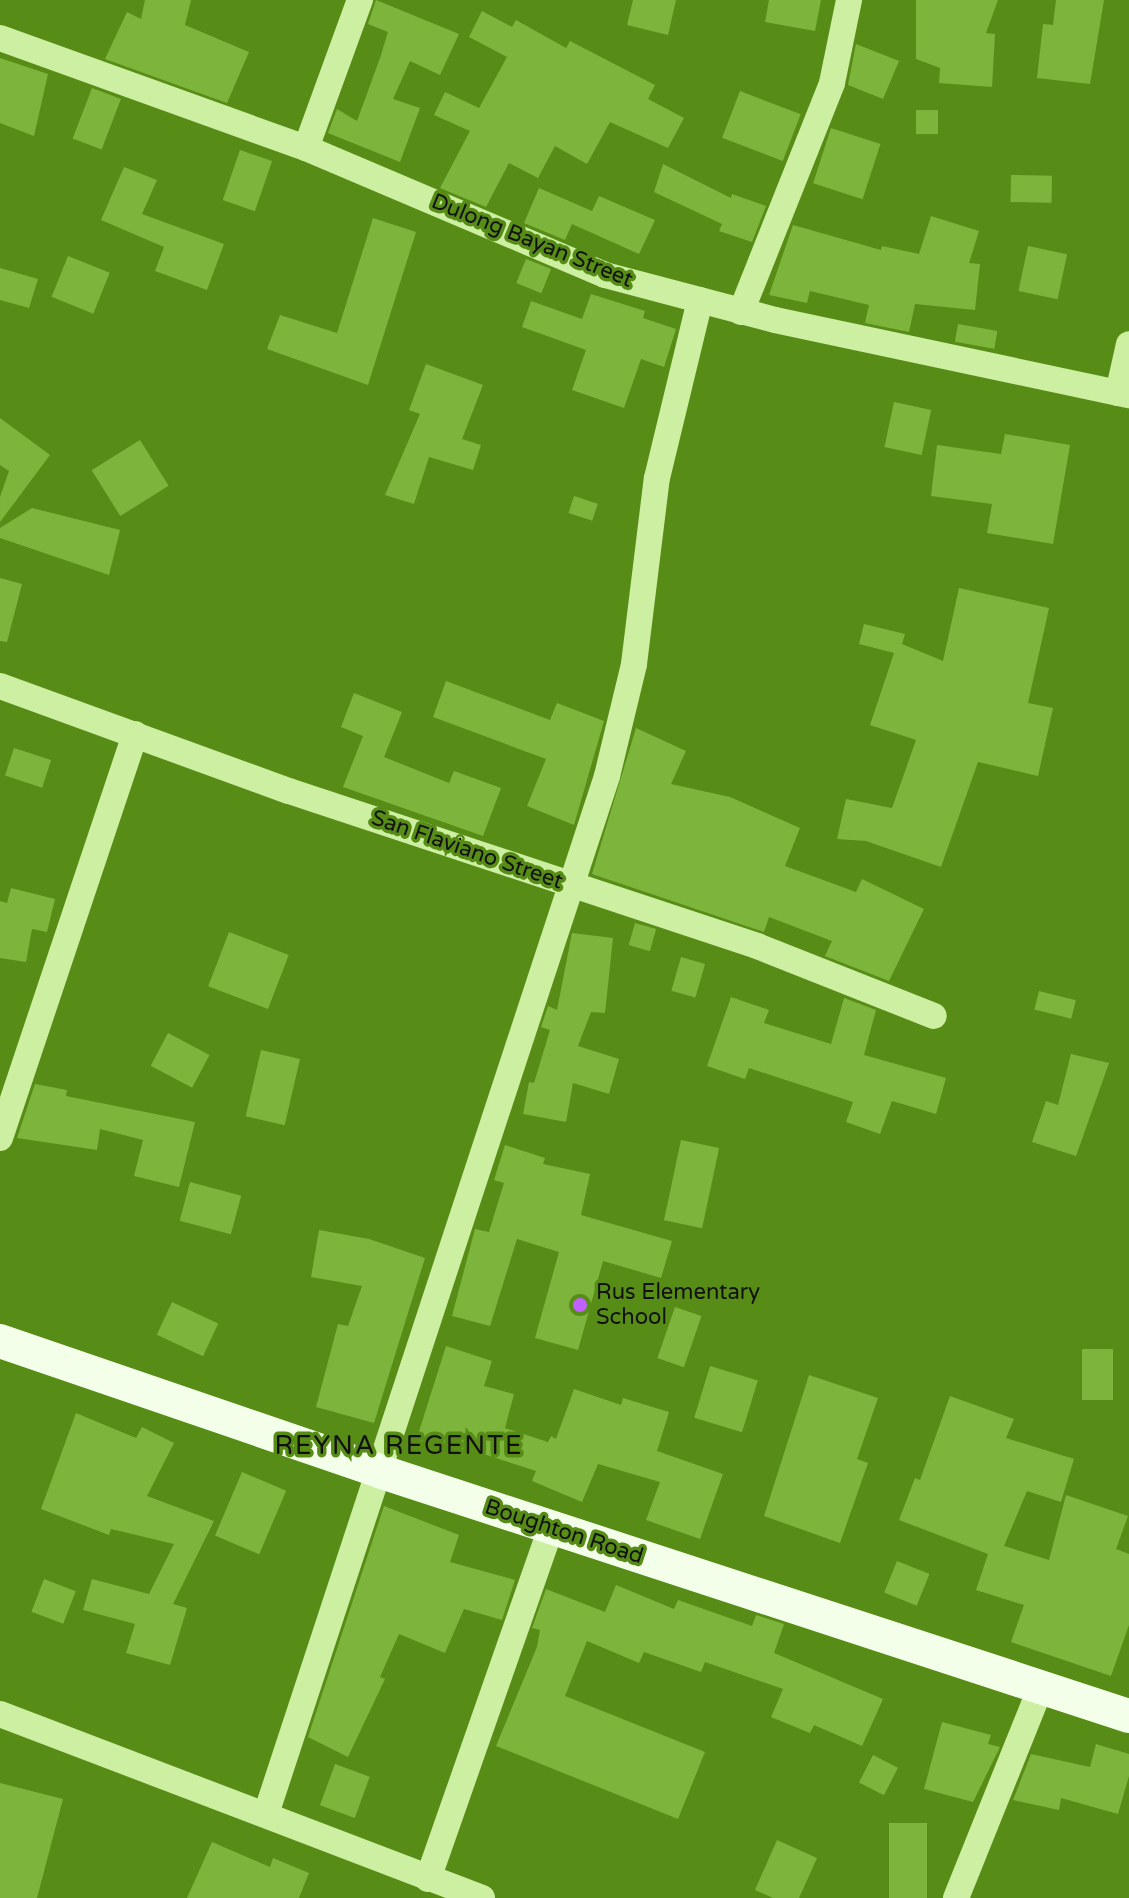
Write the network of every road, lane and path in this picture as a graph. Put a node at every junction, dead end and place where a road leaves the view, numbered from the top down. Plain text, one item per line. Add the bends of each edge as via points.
1 (360, 0) edge
2 (849, 0) edge
3 (0, 38) edge
4 (306, 148) junction
5 (700, 300) junction
6 (741, 312) junction
7 (1129, 344) edge
8 (1124, 394) edge
9 (0, 686) edge
10 (135, 734) junction
11 (570, 885) junction
12 (934, 1016) dead end
13 (0, 1138) edge
14 (0, 1341) edge
15 (382, 1472) junction
16 (551, 1527) junction
17 (1040, 1689) junction
18 (0, 1714) edge
19 (1129, 1716) edge
20 (266, 1814) junction
21 (428, 1879) junction
22 (482, 1898) edge
23 (956, 1898) edge

1 - 4 street
2 - 6 street via 832,83
3 - 4 street, Dulong Bayan Street
4 - 5 street, Dulong Bayan Street via 605,275
5 - 6 street, Dulong Bayan Street
5 - 11 street via 657,478 624,713
6 - 8 street, Dulong Bayan Street
7 - 8 street
9 - 10 street, San Flaviano Street
10 - 11 street, San Flaviano Street
10 - 13 street
11 - 12 street, San Flaviano Street via 757,946
11 - 15 street
14 - 15 main road, Boughton Road
15 - 16 main road, Boughton Road
15 - 20 street
16 - 17 main road, Boughton Road
16 - 21 street
17 - 19 main road, Boughton Road
17 - 23 street
18 - 20 street
20 - 21 street
21 - 22 street

